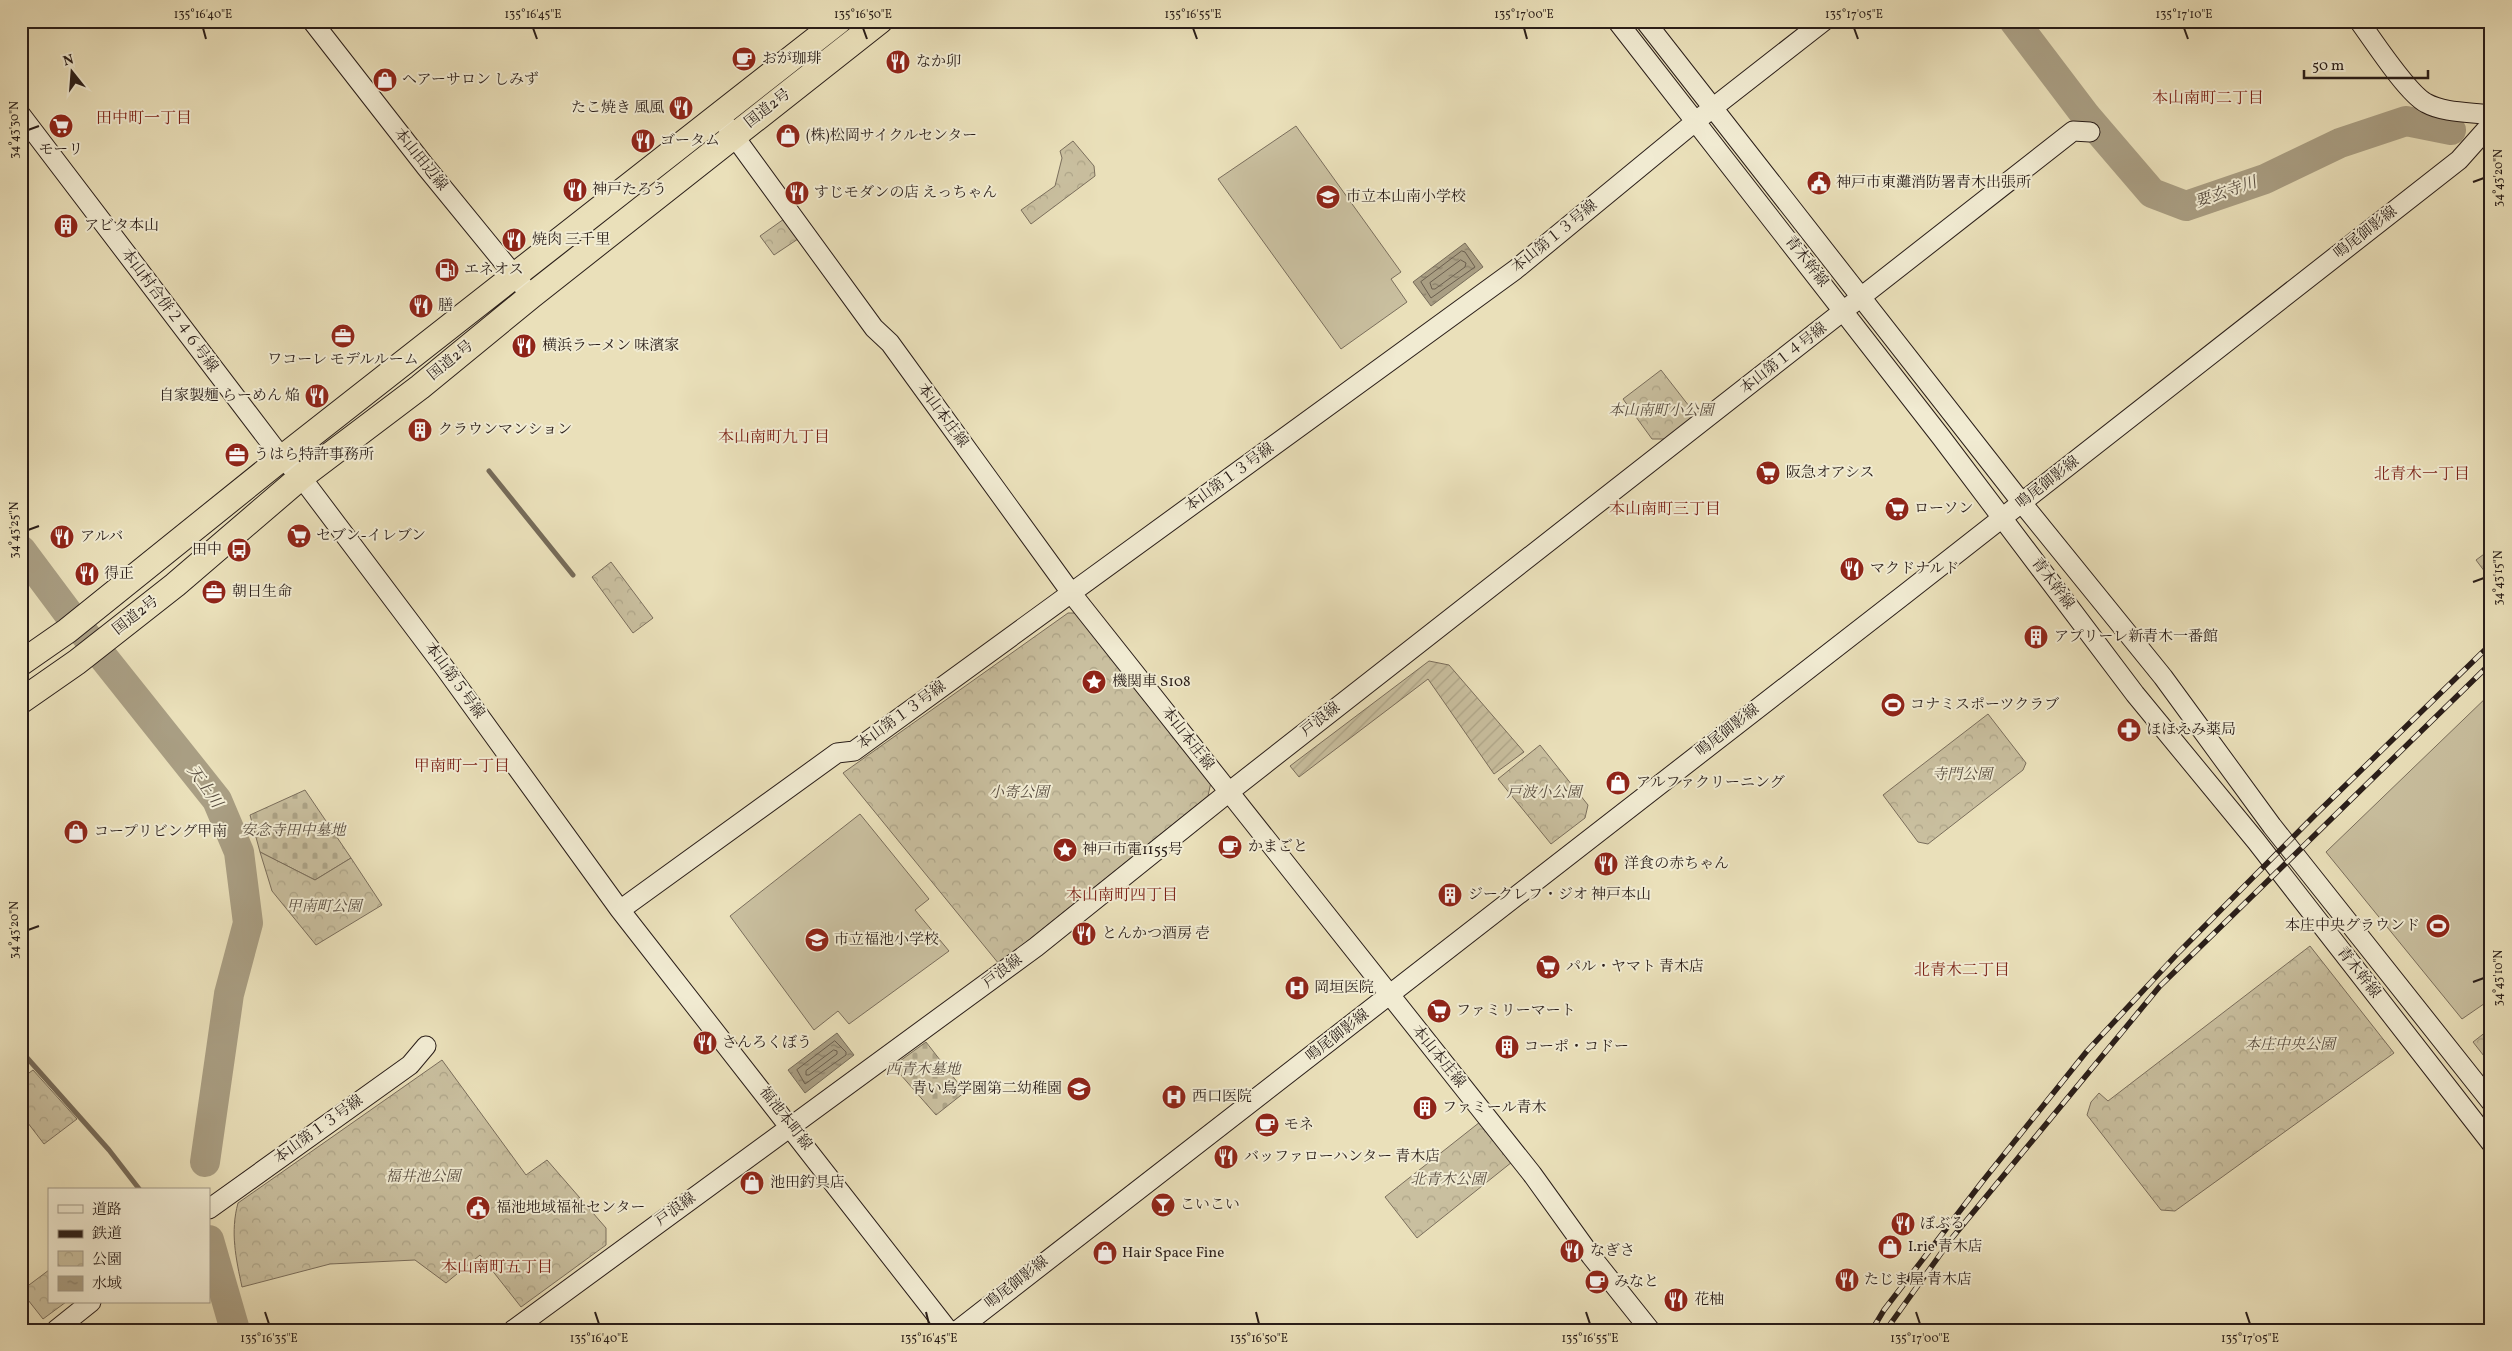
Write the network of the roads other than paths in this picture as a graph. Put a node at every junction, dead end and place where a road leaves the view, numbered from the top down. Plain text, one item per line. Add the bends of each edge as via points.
1 (312, 21) edge
2 (838, 21) edge
3 (880, 21) edge
4 (1617, 21) edge
5 (1645, 21) edge
6 (1824, 21) edge
7 (2359, 21) edge
8 (1713, 108) junction
9 (718, 114) junction
10 (21, 115) edge
11 (2491, 115) edge
12 (1696, 121) junction
13 (2491, 124) edge
14 (2090, 132) dead end
15 (734, 136) junction
16 (514, 276) junction
17 (531, 296) junction
18 (1862, 297) junction
19 (1844, 312) junction
20 (282, 458) junction
21 (301, 477) junction
22 (2022, 503) junction
23 (2003, 518) junction
24 (1072, 594) junction
25 (1480, 596) joint
26 (21, 663) edge
27 (21, 701) edge
28 (1229, 792) junction
29 (620, 910) junction
30 (1389, 996) junction
31 (426, 1046) dead end
32 (2491, 1102) edge
33 (791, 1126) junction
34 (2491, 1144) edge
35 (210, 1208) edge
36 (88, 1304) edge
37 (56, 1330) edge
38 (513, 1330) edge
39 (948, 1330) edge
40 (958, 1330) edge
41 (1650, 1330) edge

1 - 16 street, 本山田辺線
2 - 9 highway, 国道2号
3 - 15 highway, 国道2号
4 - 12 street, 青木幹線
5 - 8 street, 青木幹線
6 - 8 street, 本山第１３号線
7 - 11 street via 2413,92 2426,103
8 - 12 street, 本山第１３号線
8 - 18 street, 青木幹線
9 - 15 street, 本山本庄線
9 - 16 highway, 国道2号
10 - 20 street, 本山村合併２４６号線
12 - 19 street, 青木幹線
12 - 24 street, 本山第１３号線 via 1515,270
13 - 22 street, 鳴尾御影線 via 2458,160
14 - 18 street, 本山第１４号線 via 2073,131
15 - 17 highway, 国道2号
15 - 24 street, 本山本庄線 via 874,328 890,343
16 - 17 street, 本山田辺線
16 - 20 highway, 国道2号
17 - 21 highway, 国道2号 via 420,387
18 - 19 street, 本山第１４号線
18 - 22 street, 青木幹線
19 - 23 street, 青木幹線
19 - 25 street, 本山第１４号線
20 - 21 street, 本山第５号線
20 - 26 highway, 国道2号 via 76,624
21 - 27 highway, 国道2号 via 175,585
21 - 29 street, 本山第５号線
22 - 23 street, 鳴尾御影線
22 - 32 street, 青木幹線 via 2163,677 2272,826
23 - 30 street, 鳴尾御影線
23 - 34 street, 青木幹線 via 2135,694 2256,841
24 - 28 street, 本山本庄線
24 - 29 street, 本山第１３号線 via 854,751 837,753
25 - 28 street, 戸浪線
28 - 30 street, 本山本庄線
28 - 33 street, 戸浪線 via 1036,947
29 - 33 street, 福池本町線
30 - 40 street, 鳴尾御影線
30 - 41 street, 本山本庄線 via 1532,1174
31 - 35 street, 本山第１３号線 via 410,1065
33 - 38 street, 戸浪線
33 - 39 street, 福池本町線
36 - 37 street

